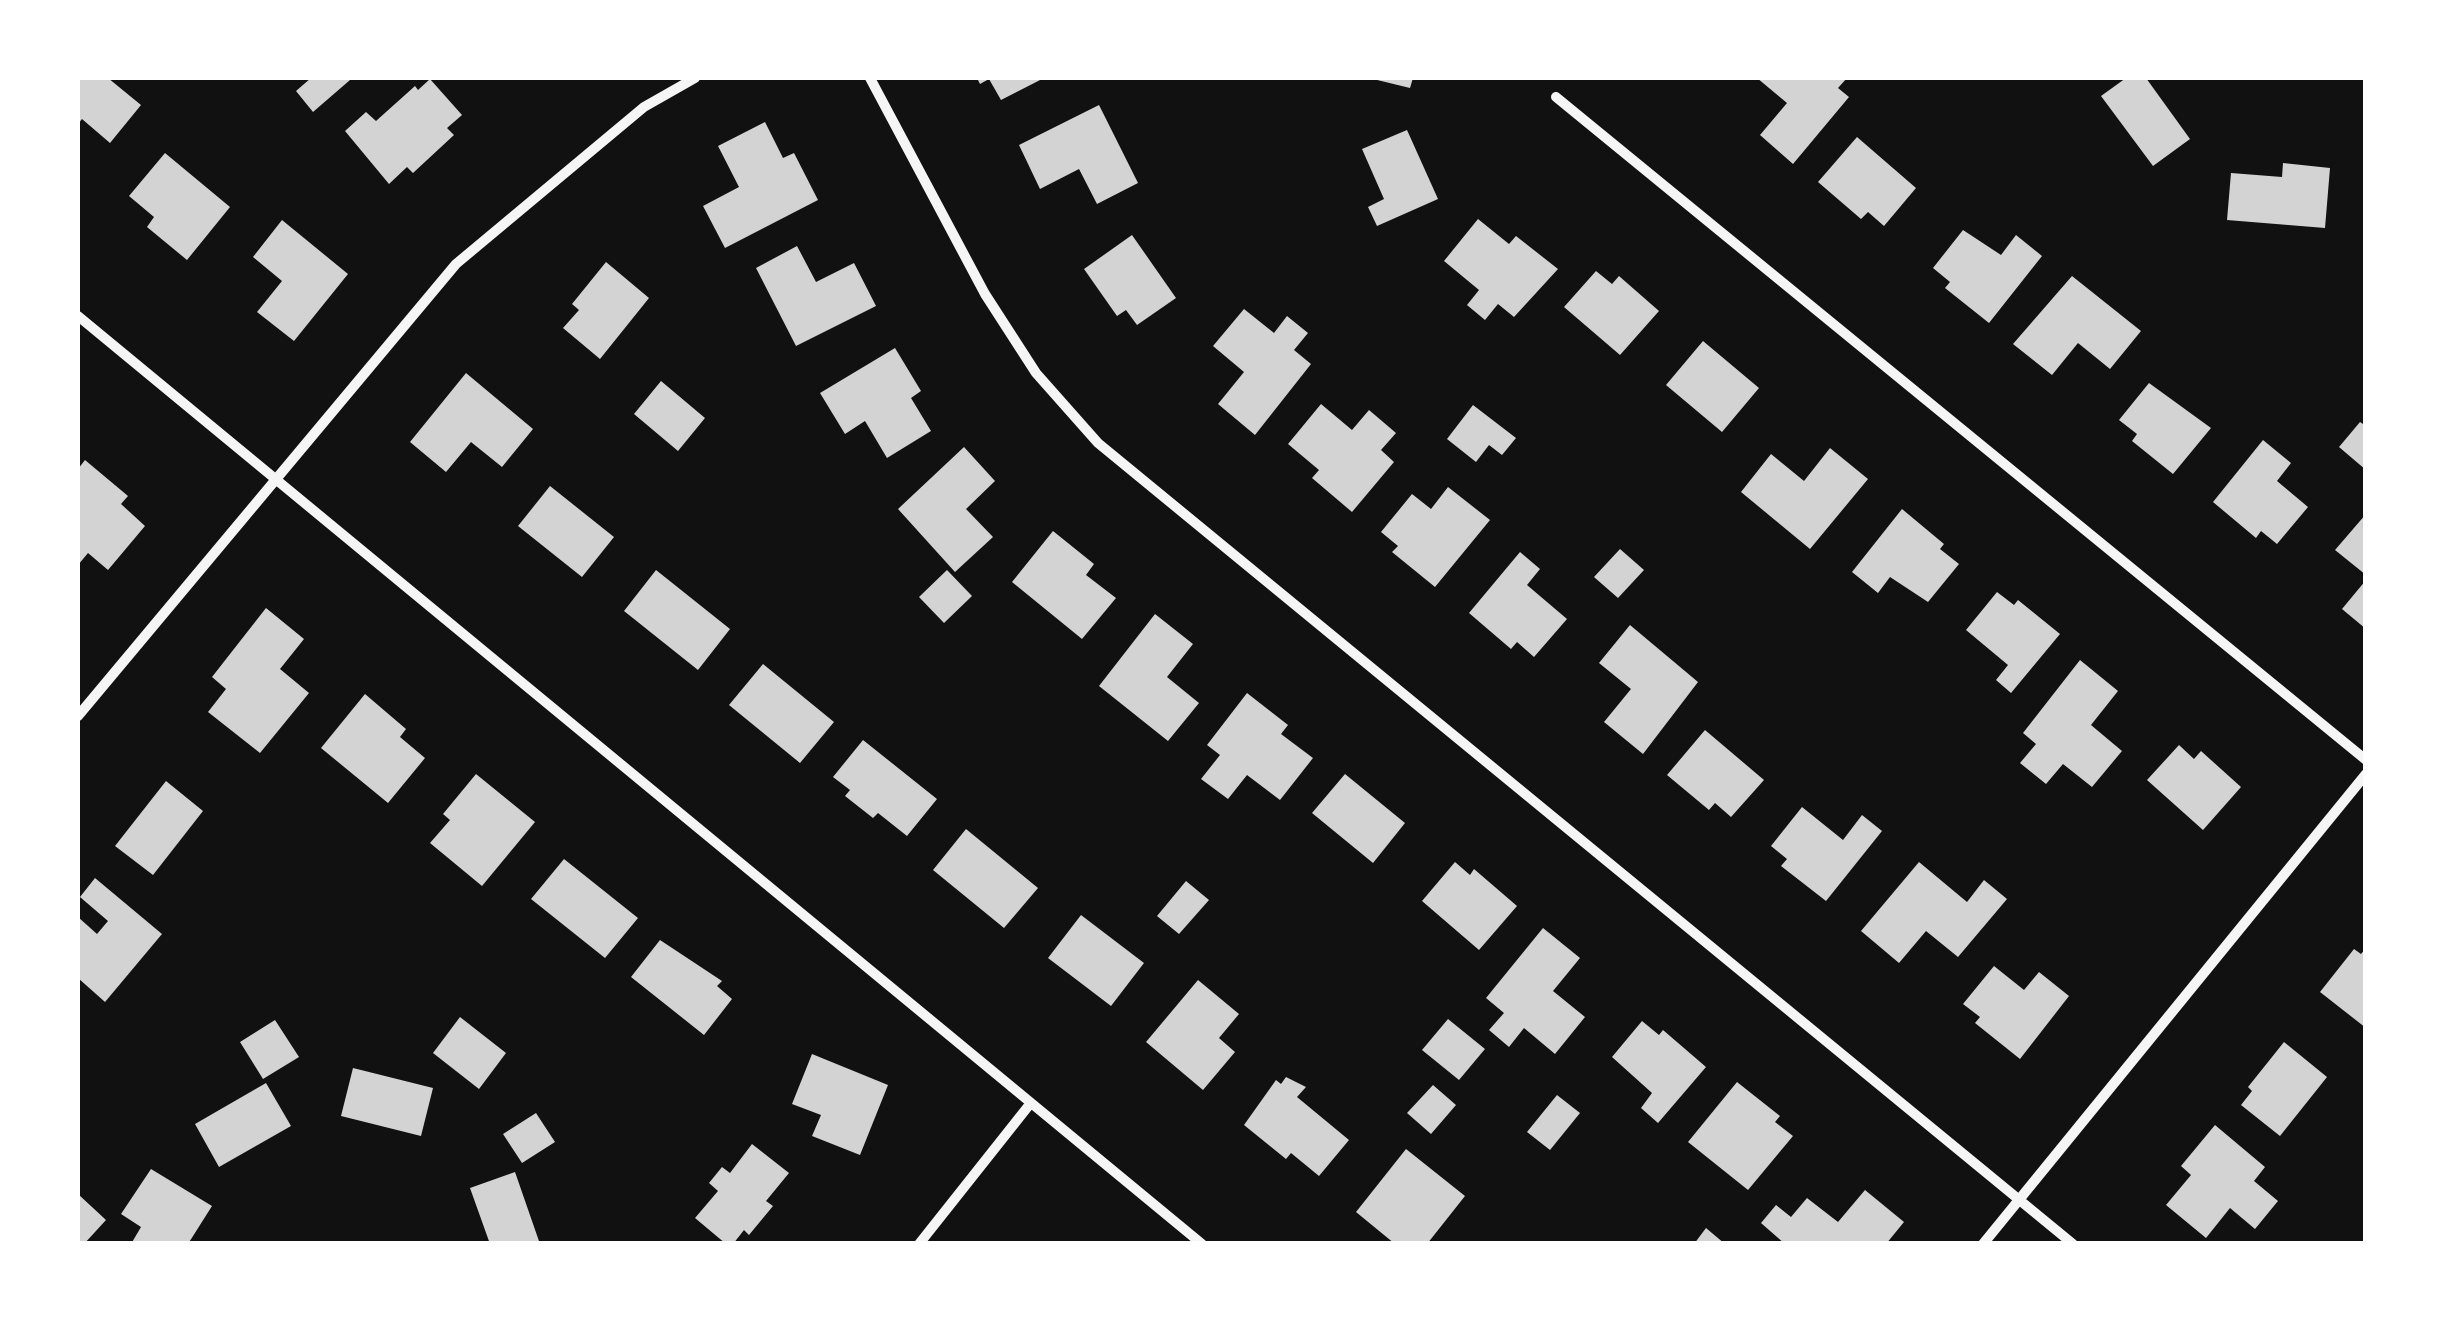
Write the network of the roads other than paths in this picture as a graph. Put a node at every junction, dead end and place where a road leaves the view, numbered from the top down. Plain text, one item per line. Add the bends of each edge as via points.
1 (695, 78) edge
2 (870, 78) edge
3 (1556, 97) dead end
4 (78, 316) edge
5 (273, 478) junction
6 (78, 716) edge
7 (2366, 760) edge
8 (2366, 774) edge
9 (1030, 1104) junction
10 (2019, 1200) junction
11 (919, 1244) edge
12 (1202, 1244) edge
13 (1983, 1244) edge
14 (2073, 1244) edge

1 - 5 street via 644,107 456,264
2 - 10 street via 985,294 1036,373 1098,443
3 - 7 street
4 - 5 street
5 - 6 street
5 - 9 street
8 - 10 street
9 - 11 street
9 - 12 street
10 - 13 street
10 - 14 street

